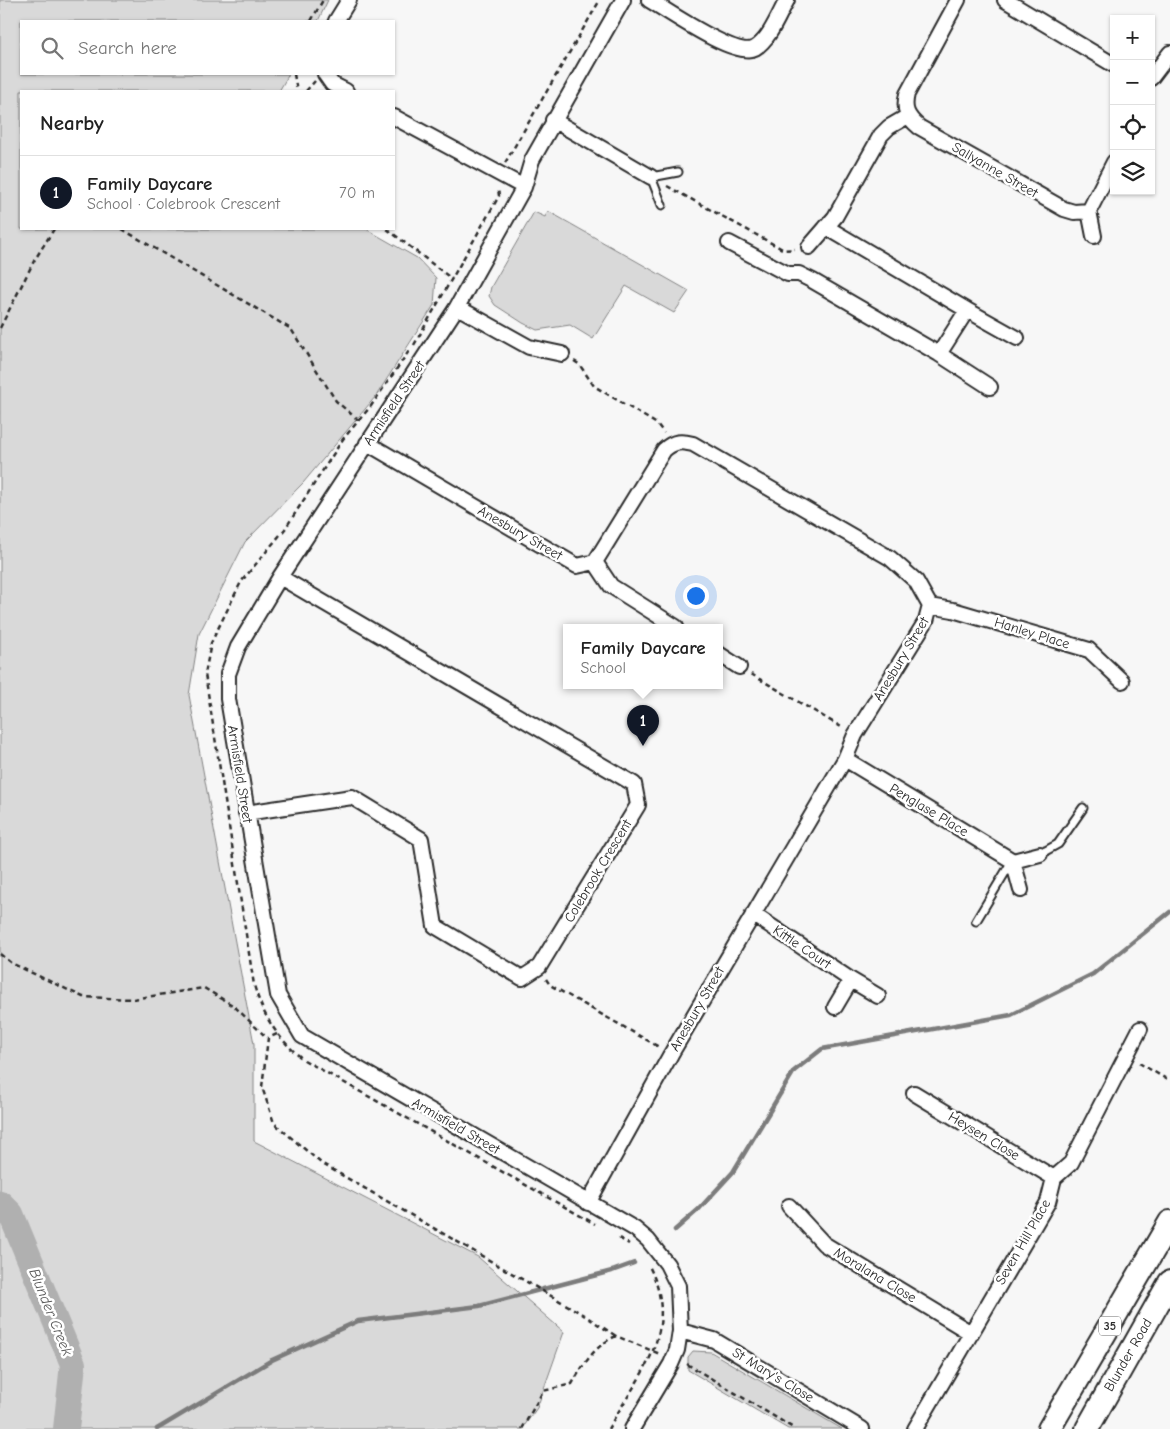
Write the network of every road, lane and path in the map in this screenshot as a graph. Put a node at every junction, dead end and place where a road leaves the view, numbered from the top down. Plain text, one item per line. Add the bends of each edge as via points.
1 (323, 0) edge
2 (349, 0) edge
3 (600, 0) edge
4 (622, 0) edge
5 (649, 0) edge
6 (787, 0) edge
7 (958, 0) edge
8 (1005, 0) edge
9 (312, 20) edge
10 (337, 20) edge
11 (1170, 53) edge
12 (1110, 63) edge
13 (1155, 73) edge
14 (294, 75) edge
15 (326, 75) edge
16 (297, 90) edge
17 (344, 90) edge
18 (908, 116) junction
19 (395, 118) edge
20 (554, 120) junction
21 (1110, 170) edge
22 (678, 172) dead end
23 (498, 174) junction
24 (651, 177) junction
25 (524, 187) junction
26 (662, 205) dead end
27 (1089, 211) junction
28 (826, 227) junction
29 (53, 230) edge
30 (124, 230) edge
31 (388, 230) edge
32 (1094, 236) dead end
33 (729, 243) dead end
34 (809, 247) joint
35 (452, 279) junction
36 (457, 307) junction
37 (967, 310) junction
38 (0, 328) edge
39 (1017, 338) dead end
40 (562, 354) joint
41 (939, 354) junction
42 (990, 387) dead end
43 (359, 420) junction
44 (367, 443) junction
45 (672, 443) junction
46 (595, 562) junction
47 (280, 577) junction
48 (930, 606) junction
49 (671, 624) edge
50 (723, 657) edge
51 (739, 667) joint
52 (1122, 681) dead end
53 (855, 735) junction
54 (844, 759) junction
55 (1083, 808) dead end
56 (246, 813) junction
57 (1040, 854) joint
58 (1013, 861) junction
59 (1021, 890) dead end
60 (753, 914) junction
61 (976, 921) dead end
62 (0, 954) edge
63 (539, 967) junction
64 (851, 980) junction
65 (878, 996) dead end
66 (835, 1007) dead end
67 (1140, 1029) dead end
68 (277, 1034) junction
69 (268, 1039) junction
70 (671, 1054) junction
71 (1128, 1057) junction
72 (1170, 1081) edge
73 (914, 1094) dead end
74 (1054, 1178) junction
75 (588, 1203) junction
76 (789, 1206) dead end
77 (1170, 1222) edge
78 (596, 1224) dead end
79 (612, 1233) dead end
80 (634, 1247) dead end
81 (647, 1262) dead end
82 (1170, 1282) edge
83 (680, 1331) junction
84 (970, 1333) junction
85 (616, 1336) junction
86 (653, 1353) junction
87 (675, 1356) junction
88 (522, 1429) edge
89 (608, 1429) edge
90 (632, 1429) edge
91 (795, 1429) edge
92 (862, 1429) edge
93 (915, 1429) edge
94 (1049, 1429) edge
95 (1087, 1429) edge

1 - 9 path
2 - 10 street
3 - 23 path
4 - 20 street, Armisfield Street
5 - 6 street via 730,47 746,51 762,42
7 - 18 street via 907,94
8 - 12 street
11 - 13 street
14 - 16 path
15 - 17 street via 332,84
18 - 27 street, Sallyanne Street via 919,127 1064,209
18 - 28 street via 881,135
19 - 23 street
20 - 24 street
20 - 25 street, Armisfield Street via 532,160
21 - 27 street
22 - 24 lane
23 - 25 street
23 - 35 path via 499,196
24 - 26 lane
24 - 34 path via 784,250
25 - 36 street, Armisfield Street
27 - 32 street
28 - 34 street
28 - 37 street
29 - 38 path
30 - 43 path via 291,329 336,401
31 - 35 path
33 - 41 street via 788,274 799,274 813,281
35 - 43 path via 412,347
36 - 40 street via 529,347
36 - 44 street, Armisfield Street
37 - 39 street
37 - 41 street
40 - 45 path via 579,364 594,386 656,424
41 - 42 street
43 - 68 path via 343,439 285,530 241,582 220,622 206,662 205,674 254,985 260,1005
44 - 46 street, Anesbury Street via 577,566
44 - 47 street, Armisfield Street
45 - 46 street via 664,450
45 - 48 street, Anesbury Street via 694,444 890,558 916,582
46 - 49 street via 611,586
47 - 56 street, Armisfield Street via 238,647 228,674 228,699
47 - 63 street, Colebrook Crescent via 634,784 638,805
48 - 52 street, Hanley Place via 1089,650
48 - 53 street, Anesbury Street via 926,621
50 - 51 street
51 - 53 path
53 - 54 street, Anesbury Street
54 - 58 street, Penglase Place
54 - 60 street, Anesbury Street
55 - 57 lane via 1058,844
56 - 63 street via 352,798 421,839 435,926 522,978
56 - 75 street, Armisfield Street via 278,995 302,1036
57 - 58 street
58 - 59 street
58 - 61 lane
60 - 64 street, Kittle Court
60 - 70 street, Anesbury Street
62 - 69 path via 10,963 83,997 133,999 204,988 234,1006
63 - 70 path via 550,985
64 - 65 street, Kittle Court
64 - 66 street
67 - 71 street
68 - 69 path
68 - 78 path via 304,1060
69 - 85 path via 262,1087 274,1123 307,1152
70 - 75 street, Anesbury Street
71 - 72 path
71 - 74 street via 1071,1163
73 - 74 street, Heysen Close
74 - 84 street, Seven Hill Place via 1048,1202
75 - 83 street, Armisfield Street via 636,1229 667,1264 678,1286
76 - 84 street, Moralana Close via 824,1244
77 - 94 main road, 35
79 - 80 path
81 - 86 path via 655,1278 661,1306 662,1324
82 - 95 main road, Blunder Road / 35
83 - 87 street, Armisfield Street
83 - 92 street, St Mary's Close via 714,1340
84 - 93 street, Seven Hill Place
85 - 86 path
85 - 88 path via 604,1341 587,1358 572,1384 543,1391
86 - 87 path
86 - 89 path
87 - 90 street, Armisfield Street
87 - 91 path via 684,1360 691,1369

